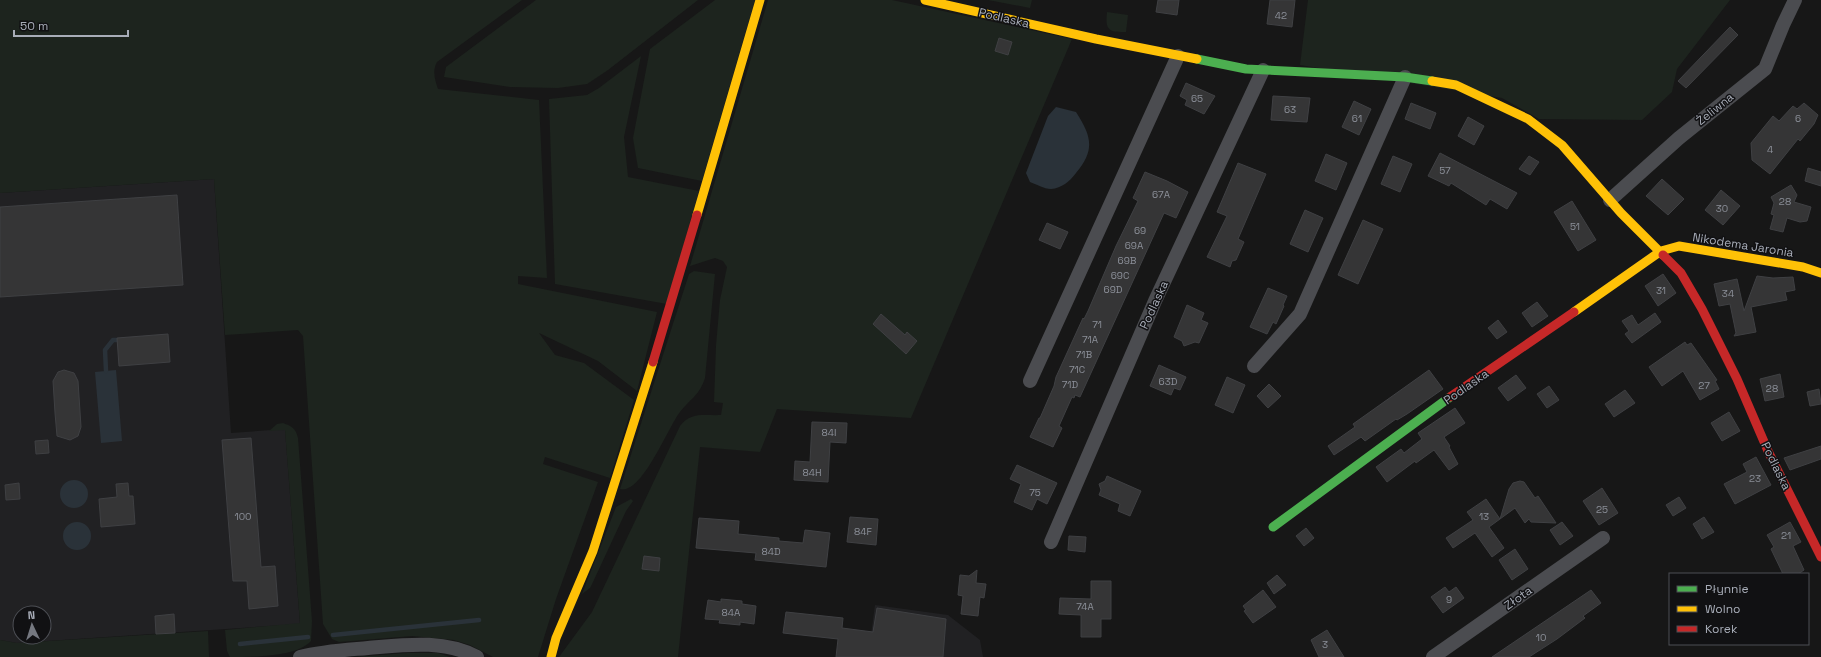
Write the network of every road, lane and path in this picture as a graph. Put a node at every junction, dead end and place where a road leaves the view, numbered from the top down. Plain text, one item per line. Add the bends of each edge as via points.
1 (760, 0) edge
2 (925, 0) edge
3 (1795, 0) edge
4 (1178, 56) junction
5 (1263, 70) junction
6 (1405, 77) junction
7 (1610, 200) junction
8 (1661, 251) junction
9 (1821, 273) edge
10 (1254, 366) dead end
11 (1030, 381) dead end
12 (1273, 527) dead end
13 (1603, 538) dead end
14 (1051, 542) dead end
15 (1818, 543) edge
16 (1821, 557) edge
17 (300, 657) edge
18 (477, 657) edge
19 (551, 657) edge
20 (1433, 657) edge

1 - 19 street via 669,310 593,551 556,638
2 - 4 street, Podlaska
3 - 7 street, Żeliwna via 1766,69 1679,138
4 - 5 street, Podlaska
4 - 11 street
5 - 6 street, Podlaska
5 - 14 street, Podlaska via 1155,300
6 - 7 street, Podlaska via 1456,85 1528,120 1562,145
6 - 10 street via 1300,314
7 - 8 street, Podlaska
8 - 9 street, Nikodema Jaronia via 1679,246 1803,267
8 - 12 street, Podlaska via 1409,426
8 - 15 street, Podlaska via 1681,273 1702,309 1768,451
13 - 20 street, Złota
15 - 16 street, Podlaska
17 - 18 street via 320,652 420,644 450,648

